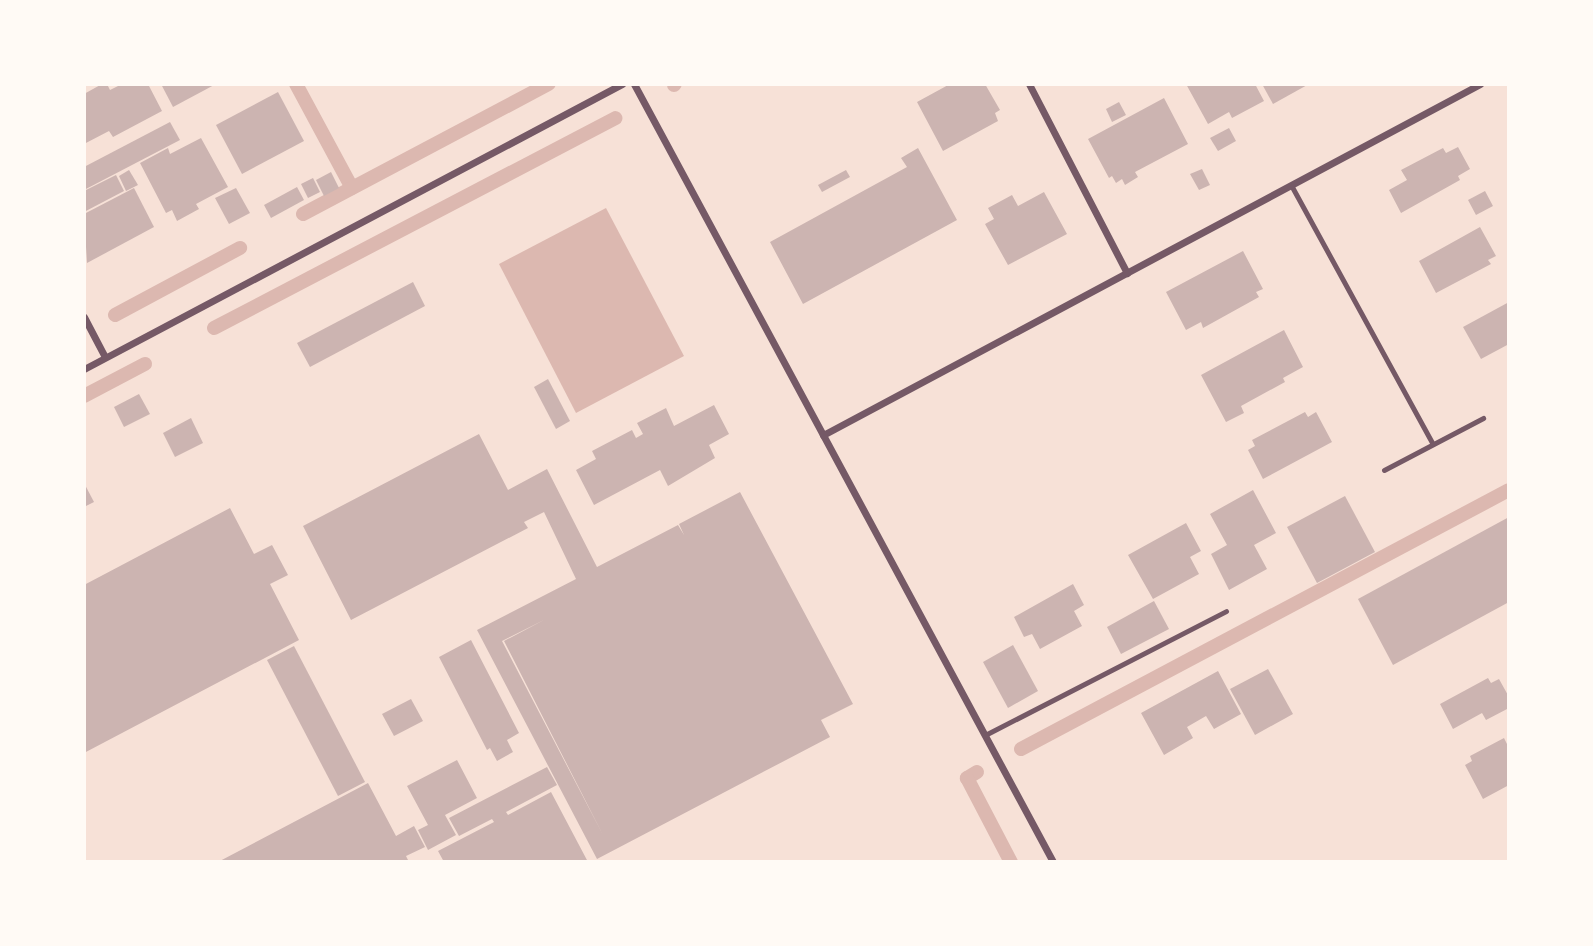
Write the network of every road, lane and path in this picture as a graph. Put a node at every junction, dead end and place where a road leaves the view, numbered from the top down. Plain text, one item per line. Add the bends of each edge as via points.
1 (622, 84) edge
2 (634, 84) edge
3 (1029, 84) edge
4 (1480, 84) edge
5 (1291, 185) junction
6 (1127, 273) junction
7 (84, 317) edge
8 (105, 357) junction
9 (84, 369) edge
10 (1483, 418) dead end
11 (823, 435) junction
12 (1433, 444) junction
13 (1384, 470) dead end
14 (1226, 611) dead end
15 (985, 735) junction
16 (1053, 862) edge

1 - 8 street
2 - 11 street
3 - 6 street
4 - 5 street
5 - 6 street
5 - 12 lane
6 - 11 street
7 - 8 street
8 - 9 street
10 - 12 lane
11 - 15 street
12 - 13 lane
14 - 15 lane
15 - 16 street

